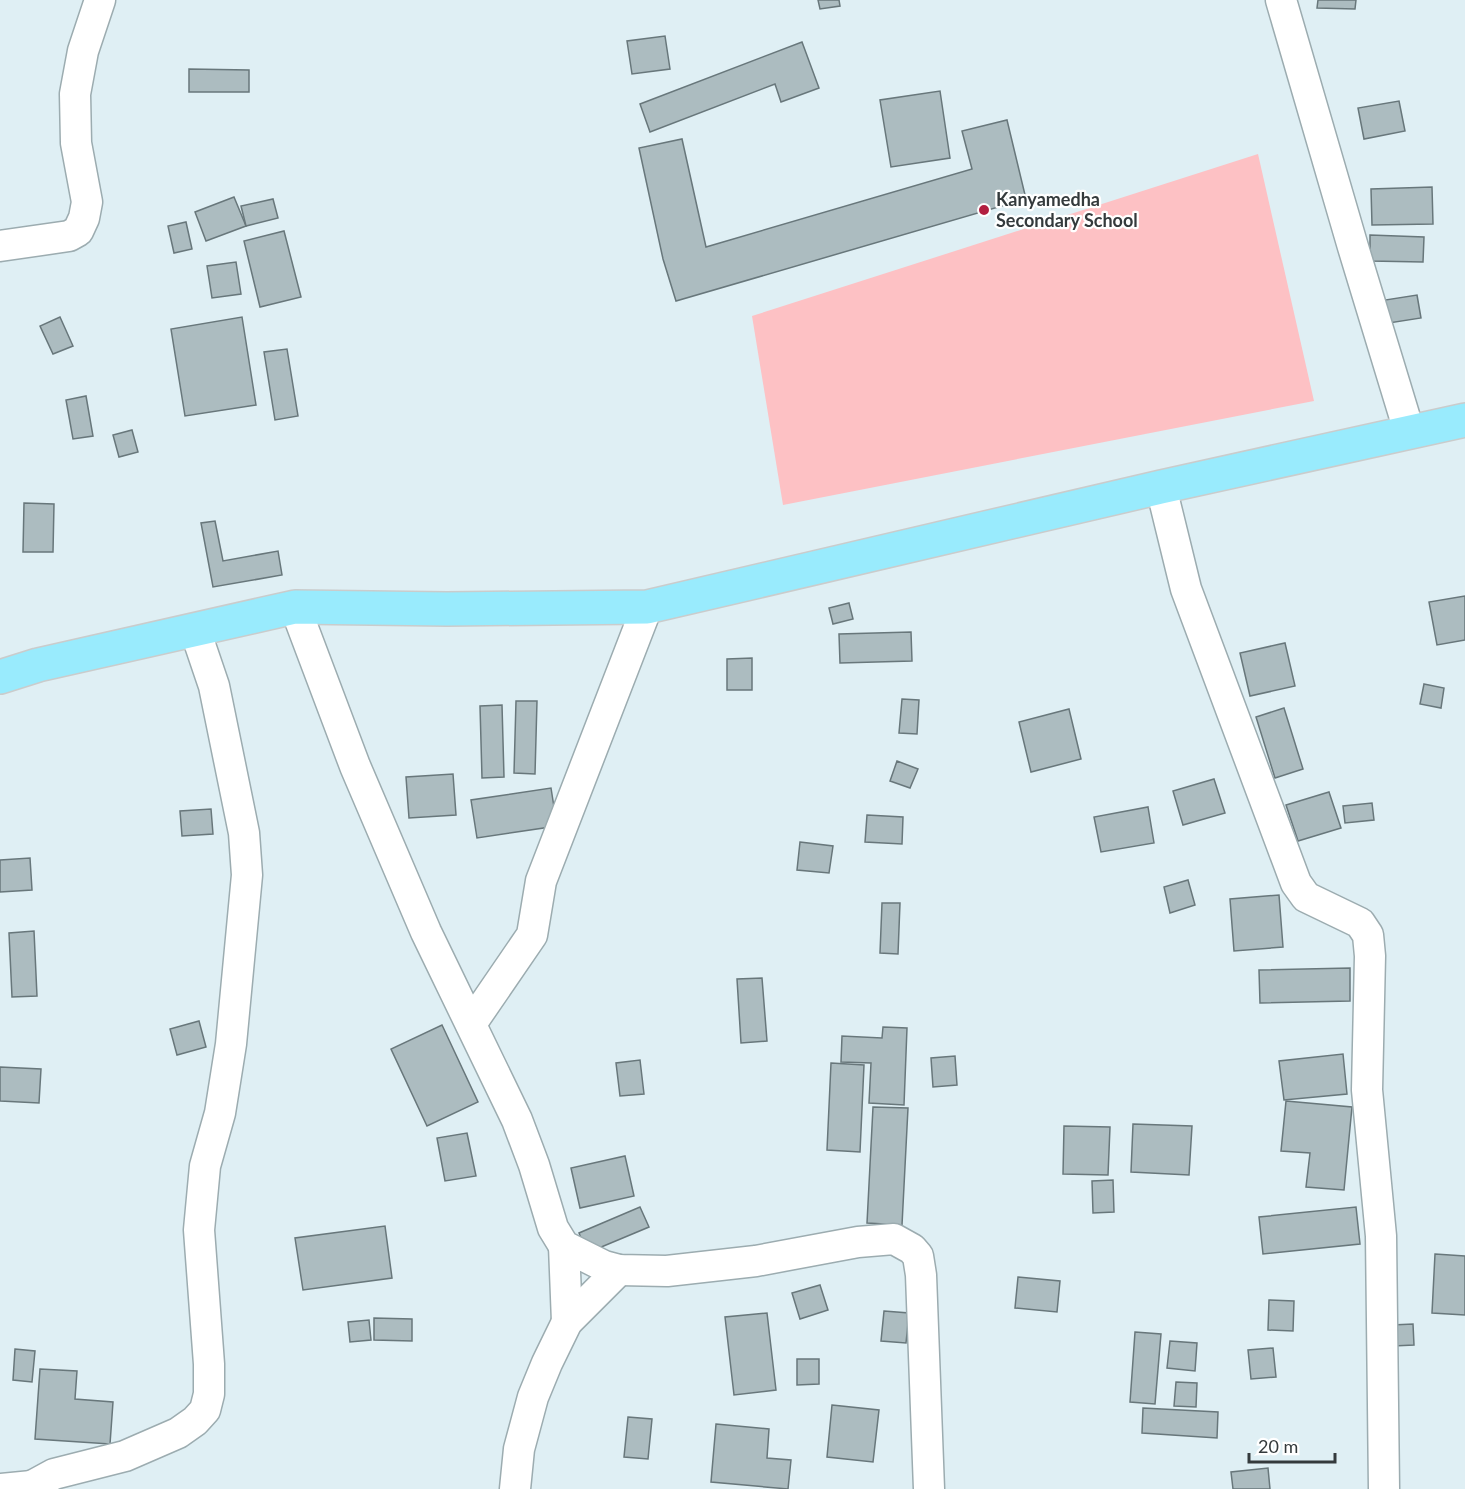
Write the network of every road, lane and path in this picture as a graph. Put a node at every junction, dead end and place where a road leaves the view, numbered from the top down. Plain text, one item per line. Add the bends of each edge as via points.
1 (100, 0) edge
2 (1281, 0) edge
3 (0, 246) edge
4 (1465, 420) edge
5 (1409, 431) junction
6 (1161, 487) junction
7 (295, 607) junction
8 (647, 607) junction
9 (195, 630) junction
10 (0, 677) edge
11 (471, 1024) junction
12 (564, 1246) junction
13 (619, 1270) junction
14 (567, 1322) junction
15 (31, 1487) edge
16 (0, 1489) edge
17 (515, 1489) edge
18 (929, 1489) edge
19 (1384, 1489) edge

1 - 3 street via 83,51 75,94 76,143 87,202 84,218 78,231 69,236
2 - 5 street
4 - 5 main road
5 - 6 main road
6 - 8 main road
6 - 19 street via 1186,589 1296,883 1306,897 1360,923 1368,935 1367,1090 1381,1236
7 - 8 main road
7 - 9 main road
7 - 11 street via 359,776 426,932
8 - 11 street via 541,881 532,935
9 - 10 main road
9 - 15 street via 214,686 244,833 247,875 231,1044 220,1113 205,1167 199,1230 209,1394 205,1410 178,1432 125,1456 54,1474
11 - 12 street via 517,1120 553,1228
12 - 13 street
12 - 14 street
13 - 14 street
13 - 18 street via 667,1271 756,1261 894,1239 912,1249 918,1256 921,1275
14 - 17 street via 533,1397 519,1449
15 - 16 street

